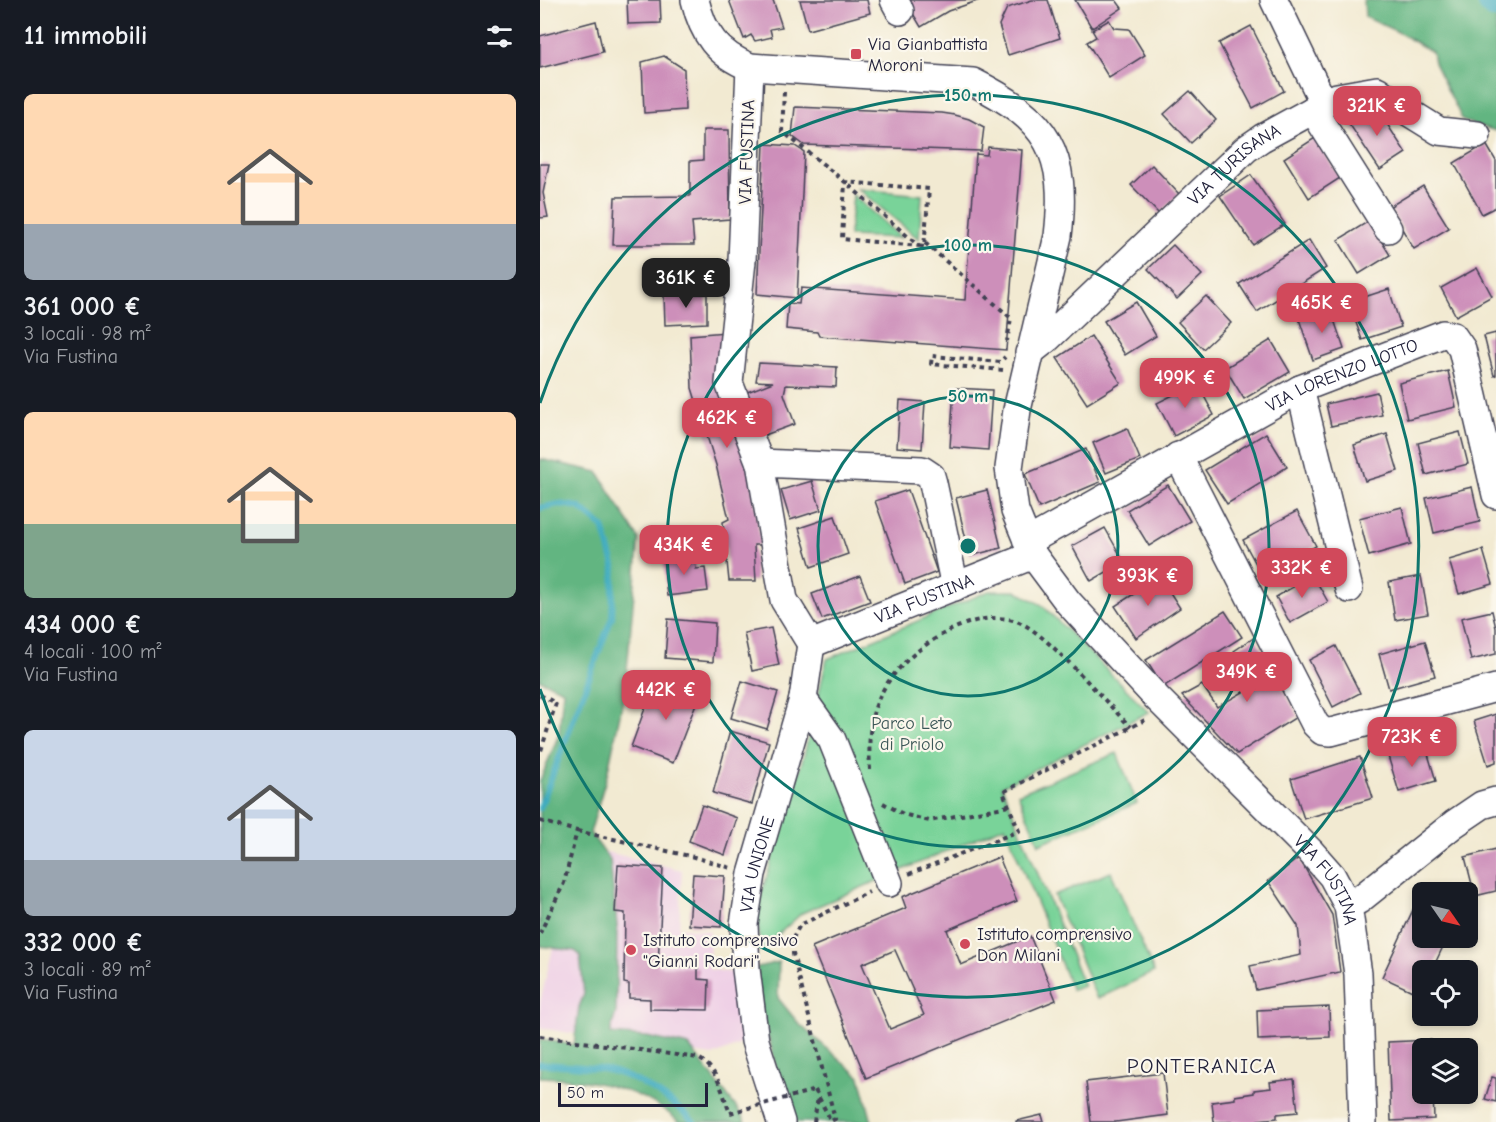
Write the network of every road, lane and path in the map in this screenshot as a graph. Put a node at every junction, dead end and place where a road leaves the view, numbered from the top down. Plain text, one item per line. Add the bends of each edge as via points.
1 (695, 0) edge
2 (1274, 0) edge
3 (750, 67) junction
4 (785, 70) junction
5 (1319, 107) junction
6 (1477, 135) dead end
7 (845, 182) junction
8 (1388, 229) dead end
9 (925, 243) junction
10 (919, 246) junction
11 (1027, 362) junction
12 (1300, 389) junction
13 (1178, 456) junction
14 (760, 463) junction
15 (1496, 495) edge
16 (1030, 548) junction
17 (955, 586) junction
18 (1349, 589) dead end
19 (811, 644) junction
20 (1496, 687) edge
21 (540, 695) edge
22 (803, 699) junction
23 (1166, 708) junction
24 (1131, 727) junction
25 (540, 754) edge
26 (858, 774) junction
27 (873, 798) dead end
28 (1496, 801) edge
29 (1009, 806) junction
30 (540, 821) edge
31 (577, 831) junction
32 (752, 874) junction
33 (889, 883) junction
34 (1348, 906) junction
35 (540, 933) edge
36 (540, 1036) edge
37 (818, 1096) junction
38 (835, 1119) junction
39 (781, 1122) edge
40 (814, 1122) edge
41 (840, 1122) edge
42 (1363, 1122) edge

1 - 3 street via 700,20 714,42 724,53
2 - 5 street
3 - 4 street
3 - 14 street, VIA FUSTINA via 742,261 729,383
4 - 7 path via 782,131
4 - 11 street via 973,82 1004,98 1029,118 1048,142 1056,161 1061,207 1058,236
5 - 6 street, VIA TURISANA via 1337,97 1377,90 1439,131
5 - 8 street
5 - 11 street, VIA TURISANA via 1246,149
7 - 9 path via 929,189
7 - 10 path
7 - 10 path via 842,239
9 - 10 path via 924,247
9 - 11 path via 1011,318 1003,360 932,356 931,364
11 - 16 street via 1010,468 1016,511
12 - 13 street, VIA LORENZO LOTTO
12 - 15 street, VIA LORENZO LOTTO via 1443,334 1453,336 1462,349
12 - 18 street
13 - 16 street, VIA LORENZO LOTTO
13 - 20 street via 1322,731 1331,732
14 - 17 street via 922,470 933,483
14 - 19 street, VIA FUSTINA via 784,600
16 - 17 street, VIA FUSTINA
16 - 23 street, VIA FUSTINA via 1068,602
17 - 19 street, VIA FUSTINA
19 - 22 street, VIA UNIONE
21 - 25 path via 556,703
22 - 26 street
22 - 32 street, VIA UNIONE
23 - 24 path
23 - 34 street, VIA FUSTINA via 1310,851 1332,876
24 - 26 path via 1036,633 1015,620 987,618 941,634 898,669 879,697
24 - 29 path via 1003,792
26 - 33 street
27 - 29 path via 903,814 929,821
28 - 34 street via 1482,805 1454,824
29 - 33 path via 1019,831
30 - 31 path
31 - 32 path
31 - 35 path via 564,883
32 - 39 street, VIA UNIONE via 744,924 754,1041
33 - 38 path via 800,925 793,938 793,954
34 - 42 street, VIA FUSTINA via 1358,974
36 - 37 path, bridge via 698,1058 714,1071 730,1113 815,1090
37 - 38 path via 831,1121
37 - 40 path
38 - 41 path

